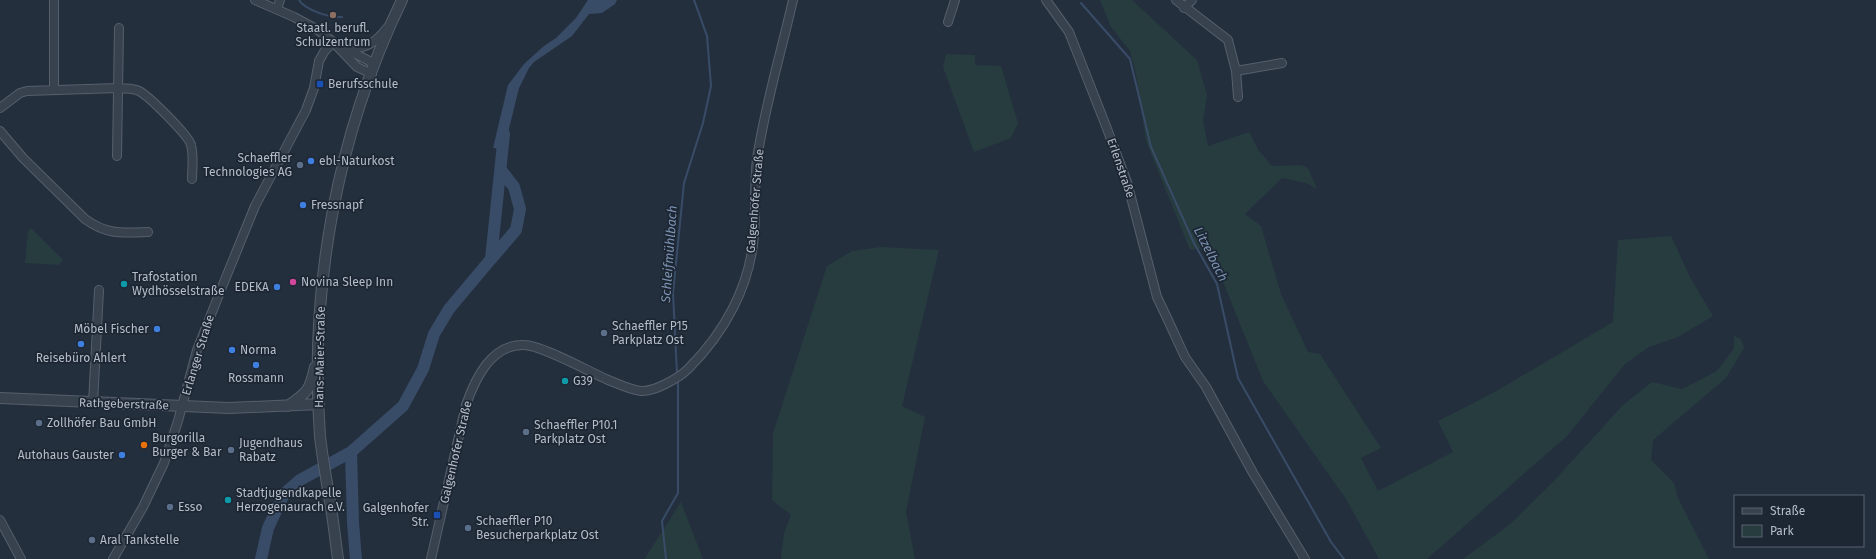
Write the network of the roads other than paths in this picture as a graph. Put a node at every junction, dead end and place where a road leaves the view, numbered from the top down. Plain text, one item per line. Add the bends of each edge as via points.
1 (54, 0) edge
2 (255, 0) edge
3 (280, 0) edge
4 (402, 0) edge
5 (793, 0) edge
6 (955, 0) edge
7 (1046, 0) edge
8 (1176, 0) edge
9 (1192, 0) edge
10 (1184, 8) junction
11 (277, 10) junction
12 (392, 22) junction
13 (948, 22) dead end
14 (119, 28) dead end
15 (333, 42) junction
16 (345, 49) junction
17 (1282, 63) dead end
18 (374, 69) junction
19 (1236, 71) junction
20 (118, 88) junction
21 (54, 89) junction
22 (1238, 96) dead end
23 (0, 108) edge
24 (0, 131) edge
25 (117, 156) dead end
26 (192, 179) dead end
27 (148, 232) dead end
28 (99, 290) dead end
29 (318, 349) junction
30 (0, 398) edge
31 (93, 403) junction
32 (319, 404) junction
33 (182, 406) junction
34 (288, 406) junction
35 (0, 520) edge
36 (21, 559) edge
37 (113, 559) edge
38 (338, 559) edge
39 (431, 559) edge
40 (1305, 559) edge

1 - 21 street
2 - 11 street
3 - 11 street
4 - 12 street
5 - 39 street, Galgenhofer Straße via 757,160 754,236 746,280 727,321 708,347 682,374 665,385 641,392 525,344 502,350 491,358 480,373 468,400
6 - 13 street
7 - 40 street, Erlenstraße via 1069,32 1127,182 1157,297 1185,357 1206,387 1275,512
8 - 10 street
9 - 10 street
10 - 19 street via 1228,40
11 - 15 street via 315,29
12 - 16 street via 371,45
12 - 18 street
14 - 20 street
15 - 16 street
15 - 18 street via 357,67
15 - 33 street, Erlanger Straße via 319,61 314,88 306,110 255,206 201,340
16 - 18 street
17 - 19 street
18 - 29 street, Hans-Maier-Straße via 346,154 327,242
19 - 22 street
20 - 21 street
20 - 25 street
20 - 26 street via 140,91 186,136 191,145
21 - 23 street via 20,93
24 - 27 street via 23,158 85,219 97,227 113,232
28 - 31 street
29 - 32 street, Hans-Maier-Straße
29 - 34 street via 311,383 305,394
30 - 31 street, Rathgeberstraße
31 - 33 street, Rathgeberstraße
32 - 34 street, Rathgeberstraße
32 - 38 street, Hans-Maier-Straße via 322,450
33 - 34 street, Rathgeberstraße
33 - 37 street, Erlanger Straße via 164,463 143,507
35 - 36 street

